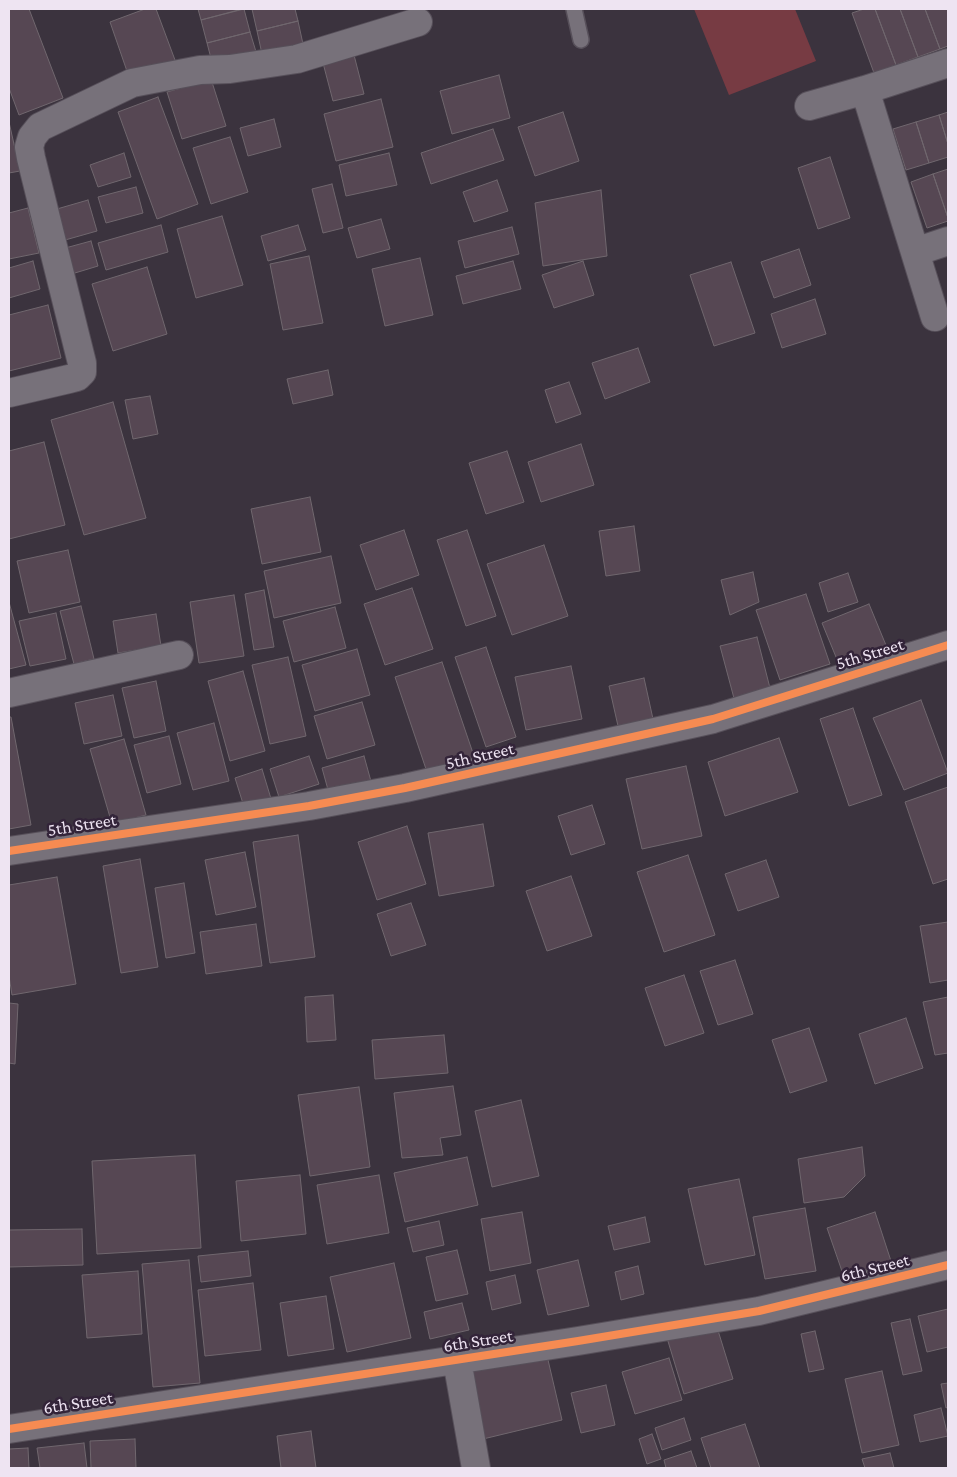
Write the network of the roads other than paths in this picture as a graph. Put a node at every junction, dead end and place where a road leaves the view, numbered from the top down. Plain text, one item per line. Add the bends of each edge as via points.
1 (574, 9) edge
2 (418, 22) dead end
3 (581, 40) dead end
4 (948, 63) edge
5 (865, 90) junction
6 (809, 106) dead end
7 (948, 242) edge
8 (915, 252) junction
9 (935, 317) dead end
10 (9, 393) edge
11 (948, 645) edge
12 (179, 655) dead end
13 (9, 693) edge
14 (9, 851) edge
15 (948, 1265) edge
16 (457, 1360) junction
17 (9, 1429) edge
18 (476, 1468) edge

1 - 3 lane
2 - 10 street via 297,59 200,70 132,83 40,127 29,148 82,372 69,379
4 - 5 street
5 - 6 street
5 - 8 street
7 - 8 street
8 - 9 street
11 - 14 street, 5th Street via 713,719 405,788 309,806
12 - 13 street
15 - 16 street, 6th Street via 759,1311
16 - 17 street, 6th Street
16 - 18 street

